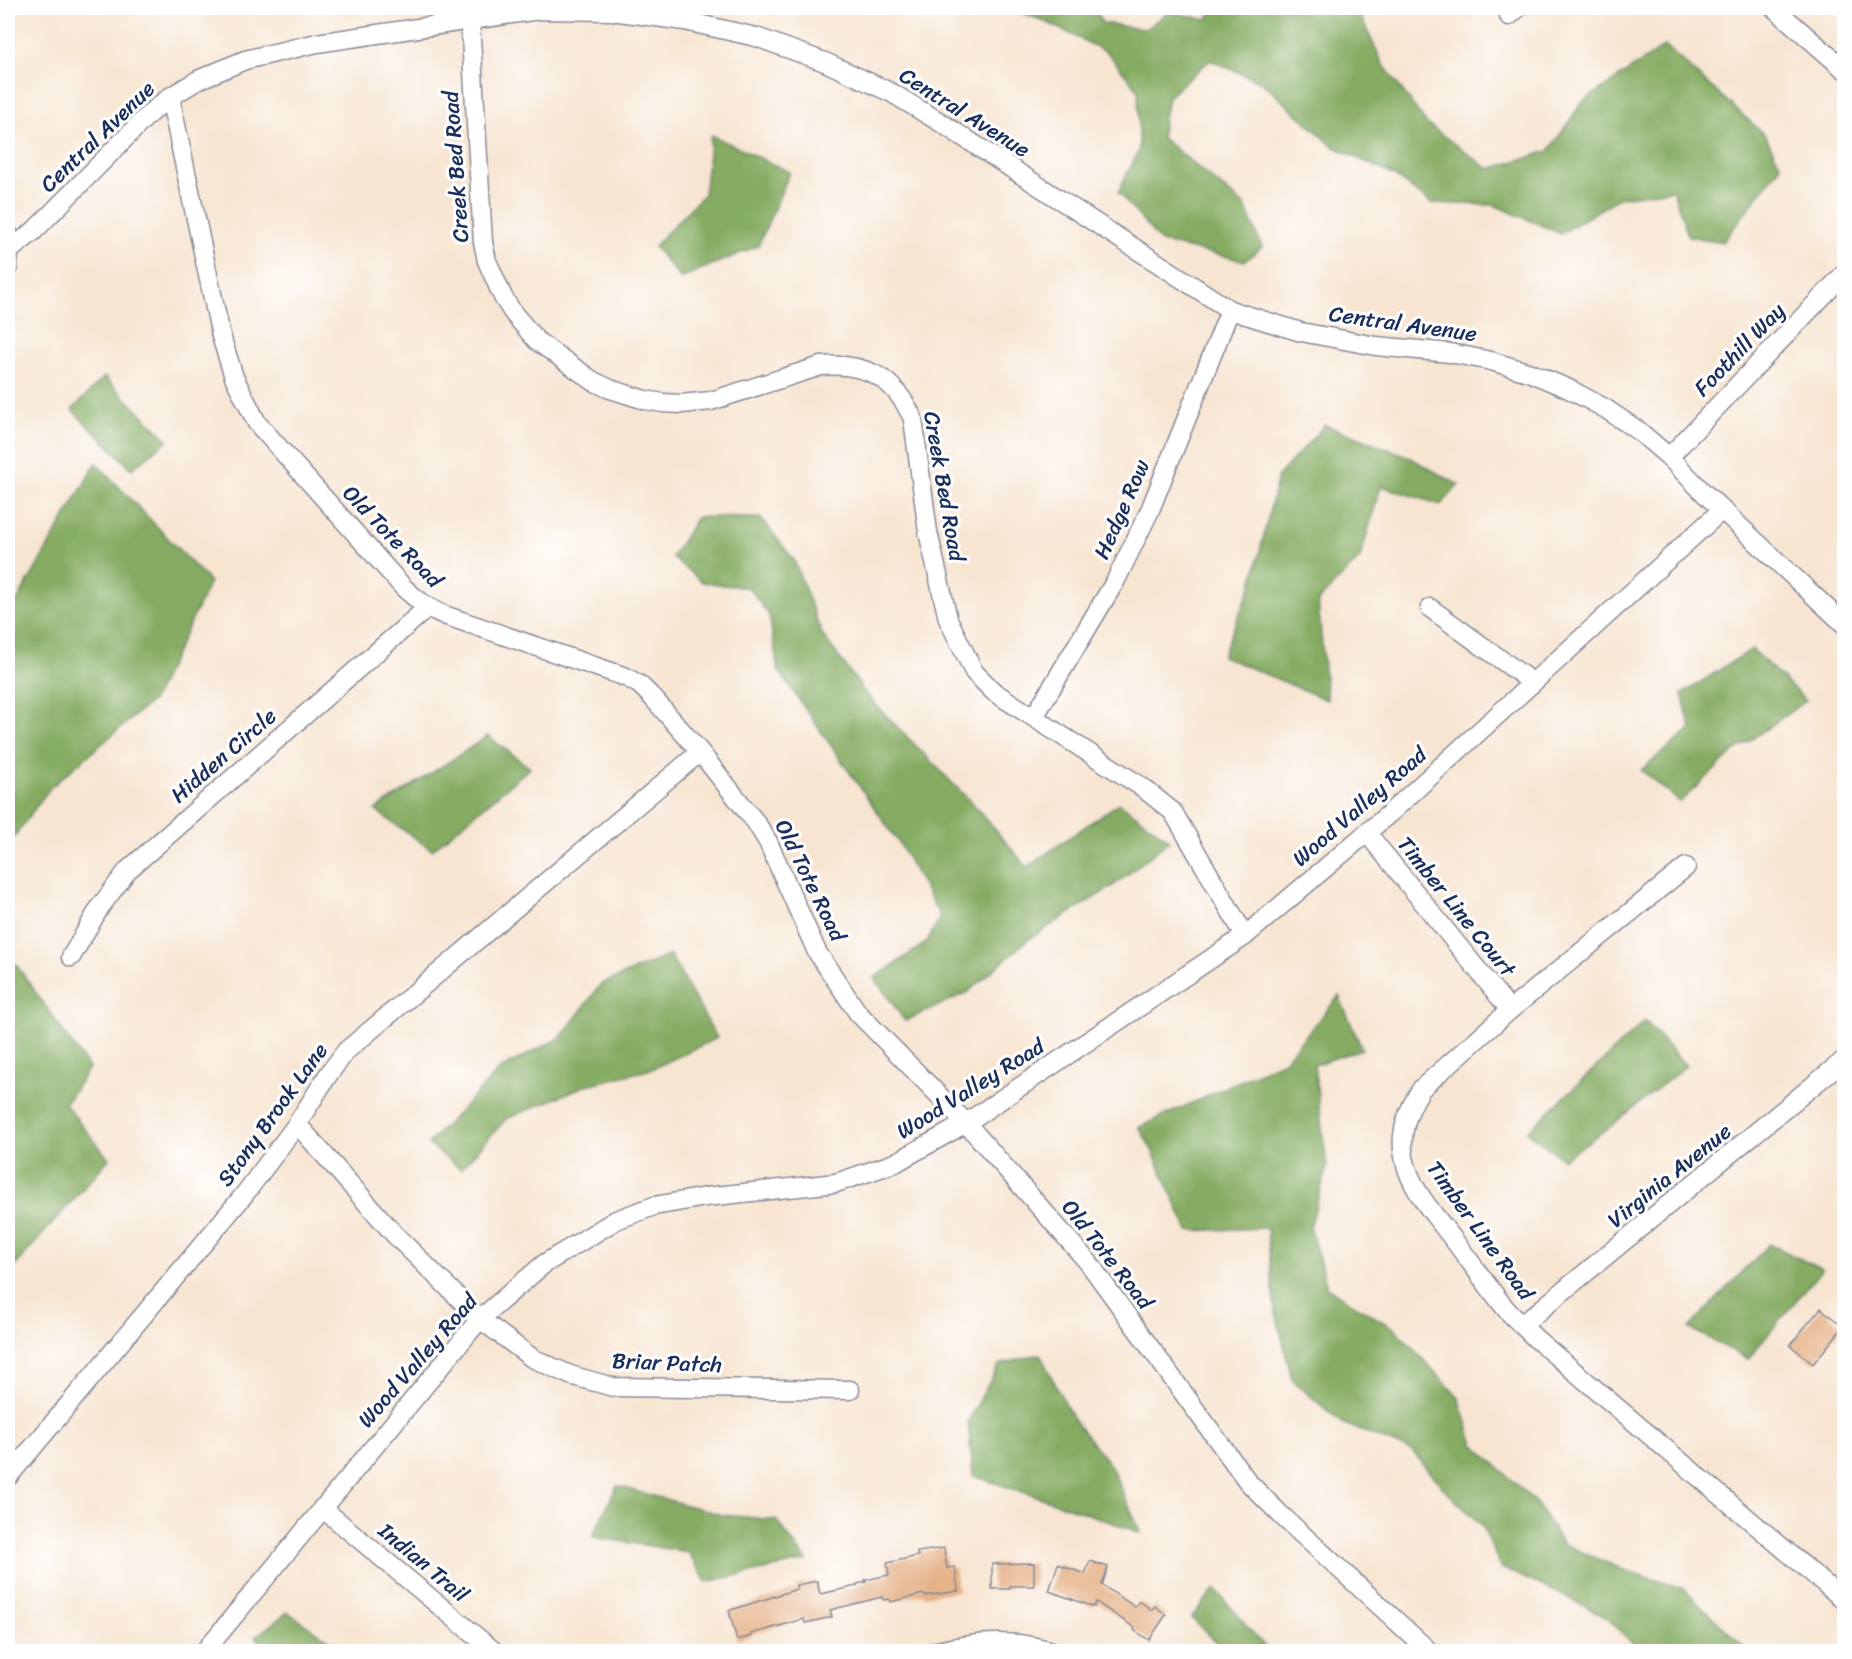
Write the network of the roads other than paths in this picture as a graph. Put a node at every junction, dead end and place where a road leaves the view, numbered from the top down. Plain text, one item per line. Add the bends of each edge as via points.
1 (1774, 8) edge
2 (600, 9) edge
3 (470, 20) junction
4 (1845, 69) edge
5 (170, 98) junction
6 (8, 232) edge
7 (8, 260) edge
8 (1845, 274) edge
9 (1230, 310) junction
10 (1669, 457) junction
11 (1722, 510) junction
12 (428, 608) junction
13 (1430, 608) dead end
14 (1845, 624) edge
15 (1533, 683) junction
16 (1034, 717) junction
17 (700, 752) junction
18 (1367, 833) junction
19 (1686, 867) dead end
20 (1245, 936) junction
21 (71, 957) dead end
22 (1510, 1010) junction
23 (1845, 1060) edge
24 (966, 1123) junction
25 (297, 1124) junction
26 (480, 1319) junction
27 (1522, 1325) junction
28 (849, 1390) dead end
29 (8, 1478) edge
30 (322, 1508) junction
31 (1845, 1600) edge
32 (204, 1652) edge
33 (495, 1652) edge
34 (933, 1652) edge
35 (1054, 1652) edge
36 (1430, 1652) edge

1 - 4 street
2 - 3 street, Central Avenue via 539,9
2 - 9 street, Central Avenue via 685,21 756,38 825,62 882,89 943,124
3 - 5 street, Central Avenue via 317,43 245,60 198,80
3 - 16 street, Creek Bed Road via 483,242 498,288 525,328 593,381 627,396 663,403 711,401 829,365 854,366 884,380 901,397 913,419 928,532 948,619 974,672 994,692
5 - 7 street, Central Avenue via 150,113
5 - 12 street, Old Tote Road via 221,336 234,377 257,423 403,586
6 - 7 street
8 - 10 street, Foothill Way
9 - 10 street, Central Avenue via 1301,332 1376,346 1450,353 1531,373 1606,409
9 - 16 street, Hedge Row via 1150,510 1116,580
10 - 11 street, Central Avenue
11 - 14 street, Central Avenue
11 - 15 street, Wood Valley Road
12 - 17 street, Old Tote Road via 626,677 653,698
12 - 21 street, Hidden Circle via 128,870 100,907
13 - 15 street
15 - 18 street, Wood Valley Road
16 - 20 street, Creek Bed Road via 1142,787 1173,812
17 - 24 street, Old Tote Road via 768,842 818,952 858,1013
17 - 25 street, Stony Brook Lane via 346,1052 327,1074
18 - 20 street, Wood Valley Road
18 - 22 street, Timber Line Court
19 - 22 street, Timber Line Road
20 - 24 street, Wood Valley Road
22 - 27 street, Timber Line Road via 1422,1088 1409,1112 1402,1138 1408,1173 1420,1195
23 - 27 street, Virginia Avenue
24 - 26 street, Wood Valley Road via 895,1163 836,1183 706,1197 654,1206 616,1220 544,1264
24 - 36 street, Old Tote Road via 1088,1262 1248,1482
25 - 26 street, Briar Patch via 395,1235
25 - 29 street, Stony Brook Lane via 244,1195
26 - 28 street, Briar Patch via 532,1358 570,1375 613,1387
26 - 30 street, Wood Valley Road
27 - 31 street, Timber Line Road
30 - 32 street, Wood Valley Road
30 - 33 street, Indian Trail
34 - 35 street via 989,1642 1030,1645

